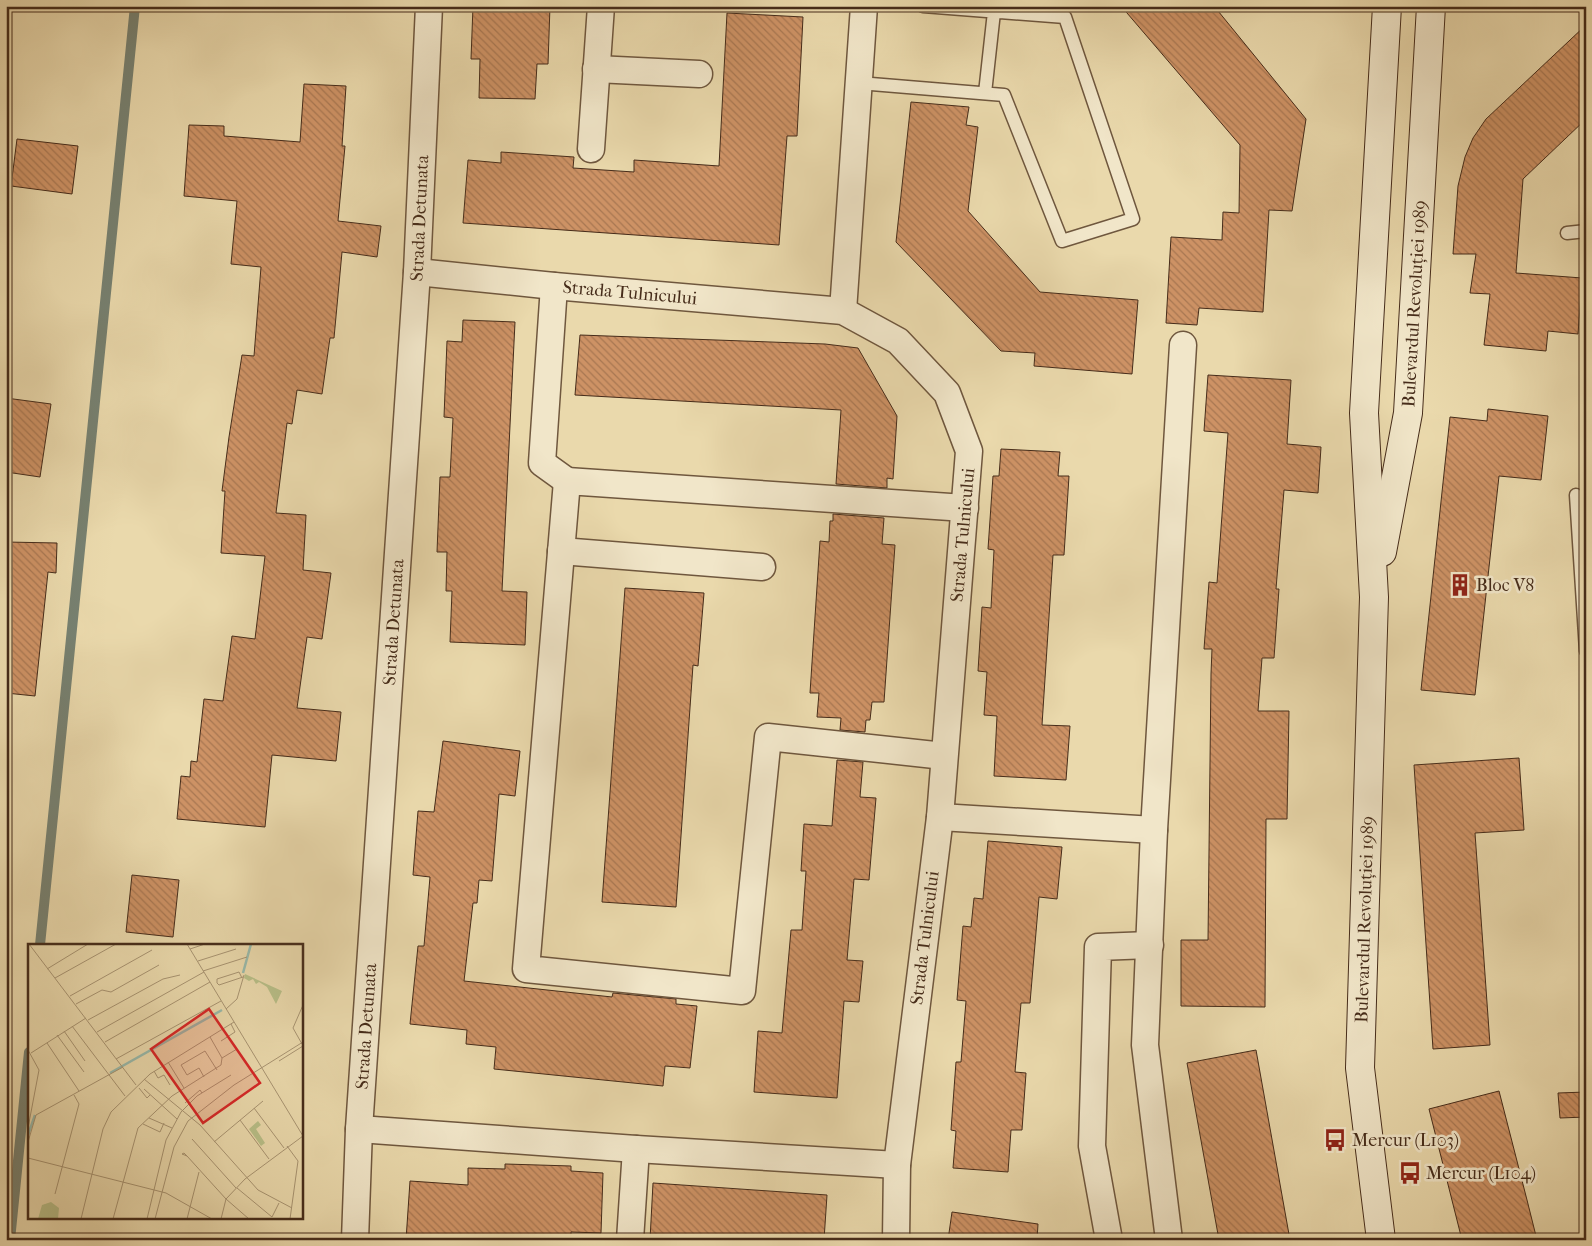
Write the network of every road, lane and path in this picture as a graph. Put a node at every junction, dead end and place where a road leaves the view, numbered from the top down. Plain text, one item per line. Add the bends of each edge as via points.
1 (429, 6) edge
2 (601, 6) edge
3 (864, 6) edge
4 (923, 6) edge
5 (1387, 6) edge
6 (1431, 6) edge
7 (994, 12) junction
8 (596, 69) junction
9 (699, 74) dead end
10 (859, 83) junction
11 (985, 93) junction
12 (591, 148) dead end
13 (1586, 231) edge
14 (1567, 233) dead end
15 (417, 272) junction
16 (554, 286) junction
17 (843, 311) junction
18 (1183, 345) dead end
19 (567, 480) junction
20 (1576, 494) dead end
21 (965, 508) junction
22 (561, 551) junction
23 (762, 567) dead end
24 (1374, 598) junction
25 (1586, 651) edge
26 (944, 756) junction
27 (940, 817) junction
28 (1154, 830) junction
29 (1150, 945) junction
30 (358, 1129) junction
31 (636, 1149) junction
32 (897, 1165) junction
33 (355, 1240) edge
34 (630, 1240) edge
35 (896, 1240) edge
36 (1109, 1240) edge
37 (1169, 1240) edge
38 (1381, 1240) edge

1 - 15 street, Strada Detunata
2 - 8 street
3 - 10 street
4 - 7 lane
5 - 24 main road, Bulevardul Revoluției 1989 via 1364,413
6 - 24 main road, Bulevardul Revoluției 1989 via 1408,413
7 - 11 lane
7 - 11 lane via 1065,17 1133,219 1062,241 1004,95
8 - 9 street
8 - 12 street
10 - 11 lane
10 - 17 street
13 - 14 lane
15 - 16 street, Strada Tulnicului
15 - 30 street, Strada Detunata
16 - 17 street, Strada Tulnicului
16 - 19 street via 542,463
17 - 21 street, Strada Tulnicului via 898,341 948,393 969,451
18 - 28 street
19 - 21 street
19 - 22 street
20 - 25 lane
21 - 26 street, Strada Tulnicului
22 - 23 street
22 - 26 street via 526,969 742,992 768,737
24 - 38 main road, Bulevardul Revoluției 1989 via 1360,1068
26 - 27 street, Strada Tulnicului
27 - 28 street
27 - 32 street, Strada Tulnicului
28 - 29 street
29 - 36 street via 1098,947 1092,1146
29 - 37 street via 1145,1045
30 - 31 street
30 - 33 street, Strada Detunata
31 - 32 street
31 - 34 street
32 - 35 street, Strada Tulnicului

